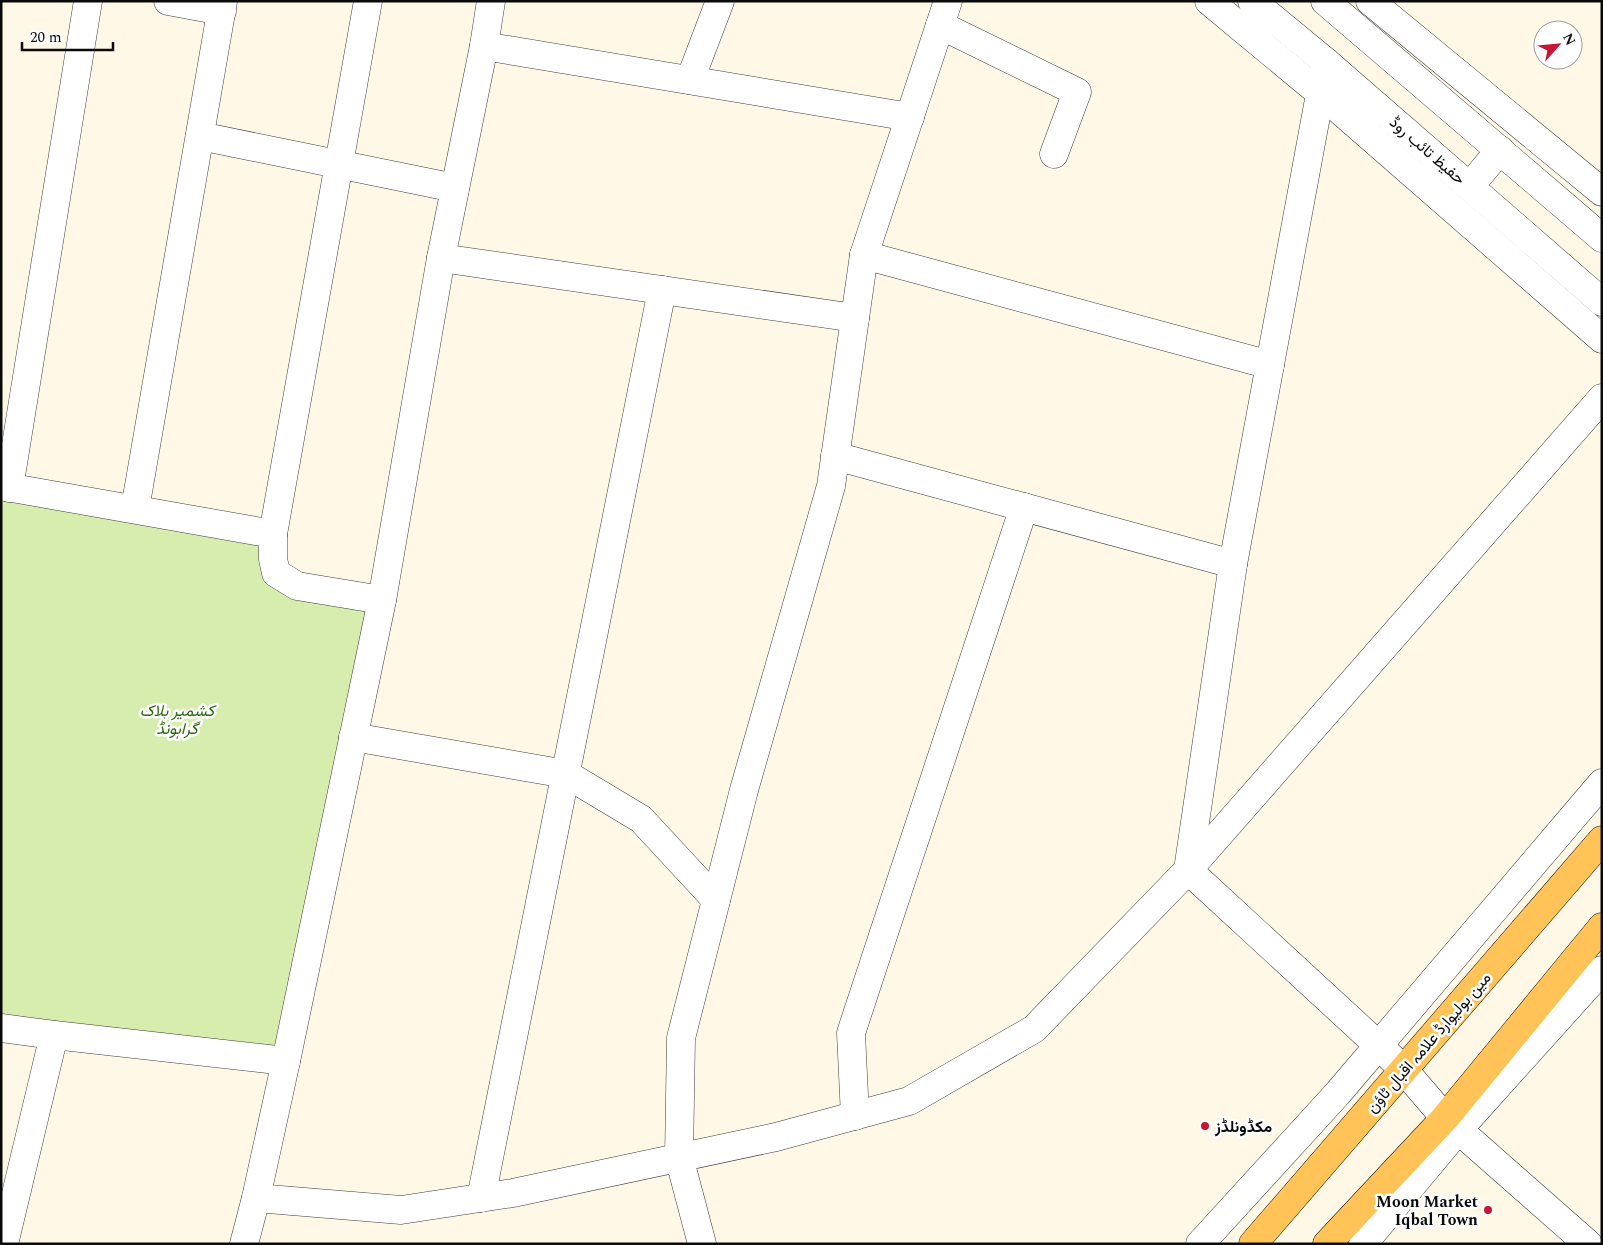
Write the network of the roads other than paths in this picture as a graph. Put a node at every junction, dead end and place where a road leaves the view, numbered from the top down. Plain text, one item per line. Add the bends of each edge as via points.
1 (88, 1) edge
2 (168, 1) edge
3 (368, 1) edge
4 (491, 1) edge
5 (720, 1) edge
6 (1210, 1) edge
7 (1252, 1) edge
8 (1325, 1) edge
9 (1370, 1) edge
10 (222, 6) edge
11 (944, 13) edge
12 (484, 46) junction
13 (1326, 62) junction
14 (690, 80) junction
15 (1320, 93) junction
16 (910, 117) junction
17 (200, 136) junction
18 (1500, 150) junction
19 (1054, 154) dead end
20 (339, 164) junction
21 (1470, 186) junction
22 (456, 188) junction
23 (1602, 192) edge
24 (1602, 238) edge
25 (864, 255) junction
26 (442, 258) junction
27 (662, 290) junction
28 (1602, 302) edge
29 (855, 318) junction
30 (1602, 339) edge
31 (1270, 365) junction
32 (1602, 398) edge
33 (835, 456) junction
34 (5, 487) edge
35 (1024, 507) junction
36 (135, 510) junction
37 (273, 534) junction
38 (1233, 564) junction
39 (382, 600) junction
40 (353, 736) junction
41 (566, 774) junction
42 (1602, 783) edge
43 (1602, 840) edge
44 (1188, 870) junction
45 (716, 900) junction
46 (1602, 927) edge
47 (1602, 970) edge
48 (1, 1028) edge
49 (54, 1035) junction
50 (1378, 1044) junction
51 (286, 1061) junction
52 (1404, 1070) junction
53 (855, 1116) junction
54 (1451, 1124) junction
55 (680, 1157) junction
56 (256, 1198) junction
57 (481, 1198) junction
58 (4, 1244) edge
59 (244, 1244) edge
60 (702, 1244) edge
61 (1200, 1244) edge
62 (1253, 1244) edge
63 (1327, 1244) edge
64 (1363, 1244) edge
65 (1588, 1244) edge

1 - 34 street
2 - 10 street
3 - 20 street
4 - 12 street
5 - 14 street
6 - 15 street
7 - 13 street, حفیظ تائب روڈ
8 - 18 street
9 - 23 street
10 - 17 street
11 - 16 street
11 - 19 street via 1077,92
12 - 14 street
12 - 22 street
13 - 15 street
13 - 21 street, حفیظ تائب روڈ
14 - 16 street
15 - 30 street
15 - 31 street
16 - 25 street
17 - 20 street
17 - 36 street
18 - 21 street
18 - 24 street
20 - 22 street
20 - 37 street
21 - 28 street, حفیظ تائب روڈ
22 - 26 street
25 - 29 street
25 - 31 street
26 - 27 street
26 - 39 street
27 - 29 street
27 - 41 street
29 - 33 street
31 - 38 street
32 - 44 street
33 - 35 street
33 - 45 street via 831,486
34 - 36 street
35 - 38 street
35 - 53 street via 851,1034
36 - 37 street
37 - 39 street via 276,573 296,586
38 - 44 street
39 - 40 street
40 - 41 street
40 - 51 street
41 - 45 street via 641,818
41 - 57 street
42 - 50 street
43 - 52 main road, مین بولیوارڈ علامہ اقبال ٹاؤن
44 - 50 street
44 - 53 street via 1034,1029 909,1101
45 - 55 street via 681,1038
46 - 54 main road
47 - 54 street
48 - 49 street
49 - 51 street
49 - 58 street
50 - 52 street
50 - 61 street via 1338,1093
51 - 56 street
52 - 54 street
52 - 62 main road, مین بولیوارڈ علامہ اقبال ٹاؤن
53 - 55 street
54 - 63 main road
54 - 64 street
54 - 65 street
55 - 57 street
55 - 60 street
56 - 57 street via 401,1210
56 - 59 street

